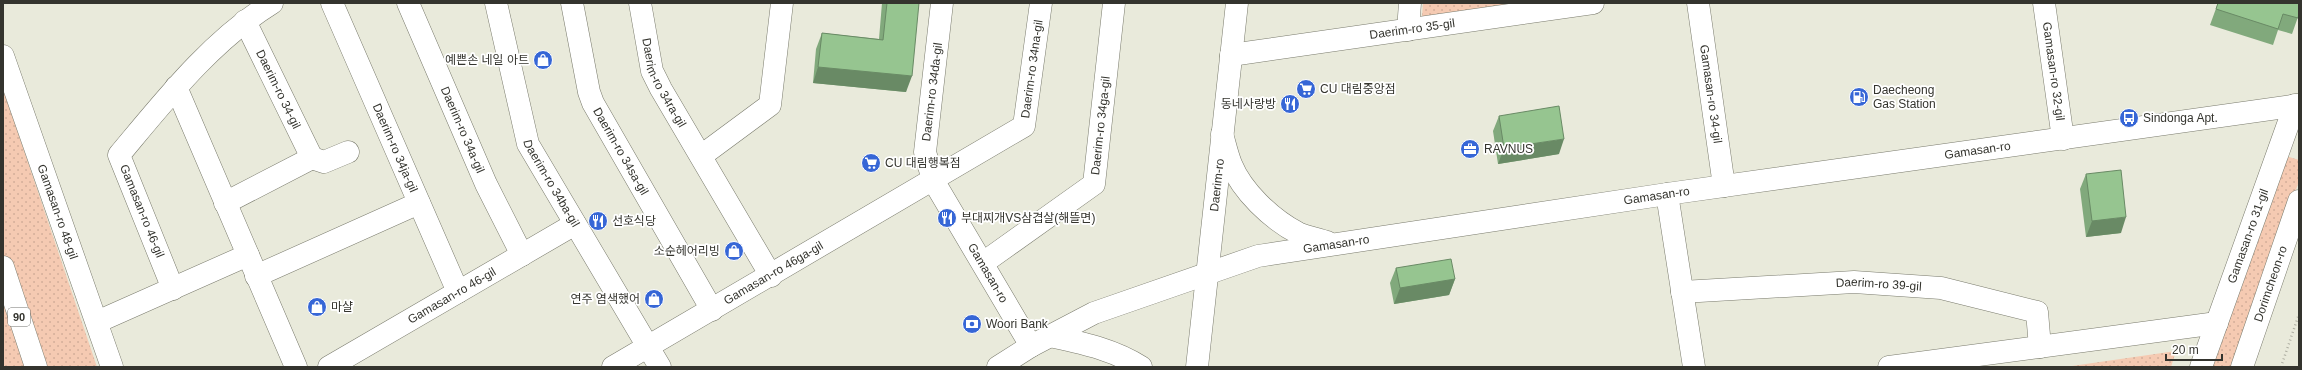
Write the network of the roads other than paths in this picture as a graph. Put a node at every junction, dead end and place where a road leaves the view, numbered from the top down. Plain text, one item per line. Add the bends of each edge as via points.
1 (272, 3) edge
2 (332, 3) edge
3 (408, 3) edge
4 (496, 3) edge
5 (572, 3) edge
6 (640, 3) edge
7 (782, 3) edge
8 (942, 3) edge
9 (1041, 3) edge
10 (1114, 3) edge
11 (1237, 3) edge
12 (1410, 3) edge
13 (1593, 3) edge
14 (1698, 3) edge
15 (2044, 3) edge
16 (1558, 6) edge
17 (246, 21) junction
18 (1408, 30) junction
19 (1231, 55) junction
20 (3, 56) edge
21 (176, 87) junction
22 (2297, 105) edge
23 (1222, 134) junction
24 (2063, 139) junction
25 (348, 152) dead end
26 (701, 156) junction
27 (312, 158) junction
28 (933, 180) junction
29 (1724, 186) junction
30 (1666, 194) junction
31 (2299, 201) edge
32 (225, 203) junction
33 (419, 203) junction
34 (575, 224) junction
35 (1334, 244) junction
36 (248, 255) junction
37 (522, 255) junction
38 (983, 263) junction
39 (3, 267) edge
40 (1206, 275) junction
41 (256, 276) junction
42 (770, 276) junction
43 (173, 289) junction
44 (458, 292) junction
45 (1682, 292) junction
46 (712, 310) junction
47 (97, 322) junction
48 (2217, 323) junction
49 (1050, 336) junction
50 (1030, 346) junction
51 (648, 347) junction
52 (2040, 347) junction
53 (36, 367) edge
54 (112, 367) edge
55 (296, 367) edge
56 (329, 367) edge
57 (613, 367) edge
58 (660, 367) edge
59 (998, 367) edge
60 (1141, 367) edge
61 (1197, 367) edge
62 (1694, 367) edge
63 (1889, 367) edge
64 (2201, 367) edge
65 (2242, 367) edge

1 - 17 street
2 - 33 street, Daerim-ro 34ja-gil
3 - 37 street, Daerim-ro 34a-gil via 486,184
4 - 34 street, Daerim-ro 34ba-gil via 528,144
5 - 46 street, Daerim-ro 34sa-gil via 593,103
6 - 26 street, Daerim-ro 34ra-gil via 652,71
7 - 26 street via 770,105
8 - 28 street, Daerim-ro 34da-gil via 925,152
9 - 28 street, Daerim-ro 34na-gil via 1024,126
10 - 38 street, Daerim-ro 34ga-gil via 1094,184
11 - 19 street, Daerim-ro
12 - 18 street
13 - 16 street, Daerim-ro 35-gil
14 - 29 street, Gamasan-ro 34-gil
15 - 24 street, Gamasan-ro 32-gil
16 - 18 street, Daerim-ro 35-gil
17 - 21 street
17 - 27 street, Daerim-ro 34-gil
18 - 19 street, Daerim-ro 35-gil
19 - 23 street, Daerim-ro
20 - 47 street, Gamasan-ro 48-gil
21 - 32 street
21 - 43 street, Gamasan-ro 46-gil via 119,155
22 - 24 street, Gamasan-ro
22 - 48 street, Gamasan-ro 31-gil
23 - 35 street via 1231,164 1244,186 1260,203 1280,222 1299,234
23 - 40 street, Daerim-ro
24 - 29 street, Gamasan-ro
25 - 27 street via 324,162
26 - 42 street, Daerim-ro 34ra-gil
27 - 32 street
28 - 38 street, Gamasan-ro
28 - 42 street, Gamasan-ro 46ga-gil
29 - 30 street, Gamasan-ro
30 - 35 street, Gamasan-ro
30 - 45 street
31 - 65 street, Dorimcheon-ro
32 - 36 street
33 - 41 street
33 - 44 street, Daerim-ro 34ja-gil
34 - 37 street, Gamasan-ro 46-gil
34 - 51 street, Daerim-ro 34ba-gil
35 - 40 street, Gamasan-ro via 1258,256
36 - 41 street
36 - 43 street
37 - 44 street, Gamasan-ro 46-gil
38 - 50 street, Gamasan-ro
39 - 53 street, 90
40 - 49 street, Gamasan-ro via 1094,313
40 - 61 street, Daerim-ro
41 - 55 street
42 - 46 street, Gamasan-ro 46ga-gil
43 - 47 street
44 - 56 street, Gamasan-ro 46-gil
45 - 52 street, Daerim-ro 39-gil via 1854,282 1940,288 2037,312
45 - 62 street
46 - 51 street, Gamasan-ro 46ga-gil
47 - 54 street, Gamasan-ro 48-gil
48 - 52 street
48 - 64 street, Gamasan-ro 31-gil
49 - 50 street, Gamasan-ro
49 - 60 street via 1097,346
50 - 59 street, Gamasan-ro
51 - 57 street, Gamasan-ro 46ga-gil
51 - 58 street
52 - 63 street

